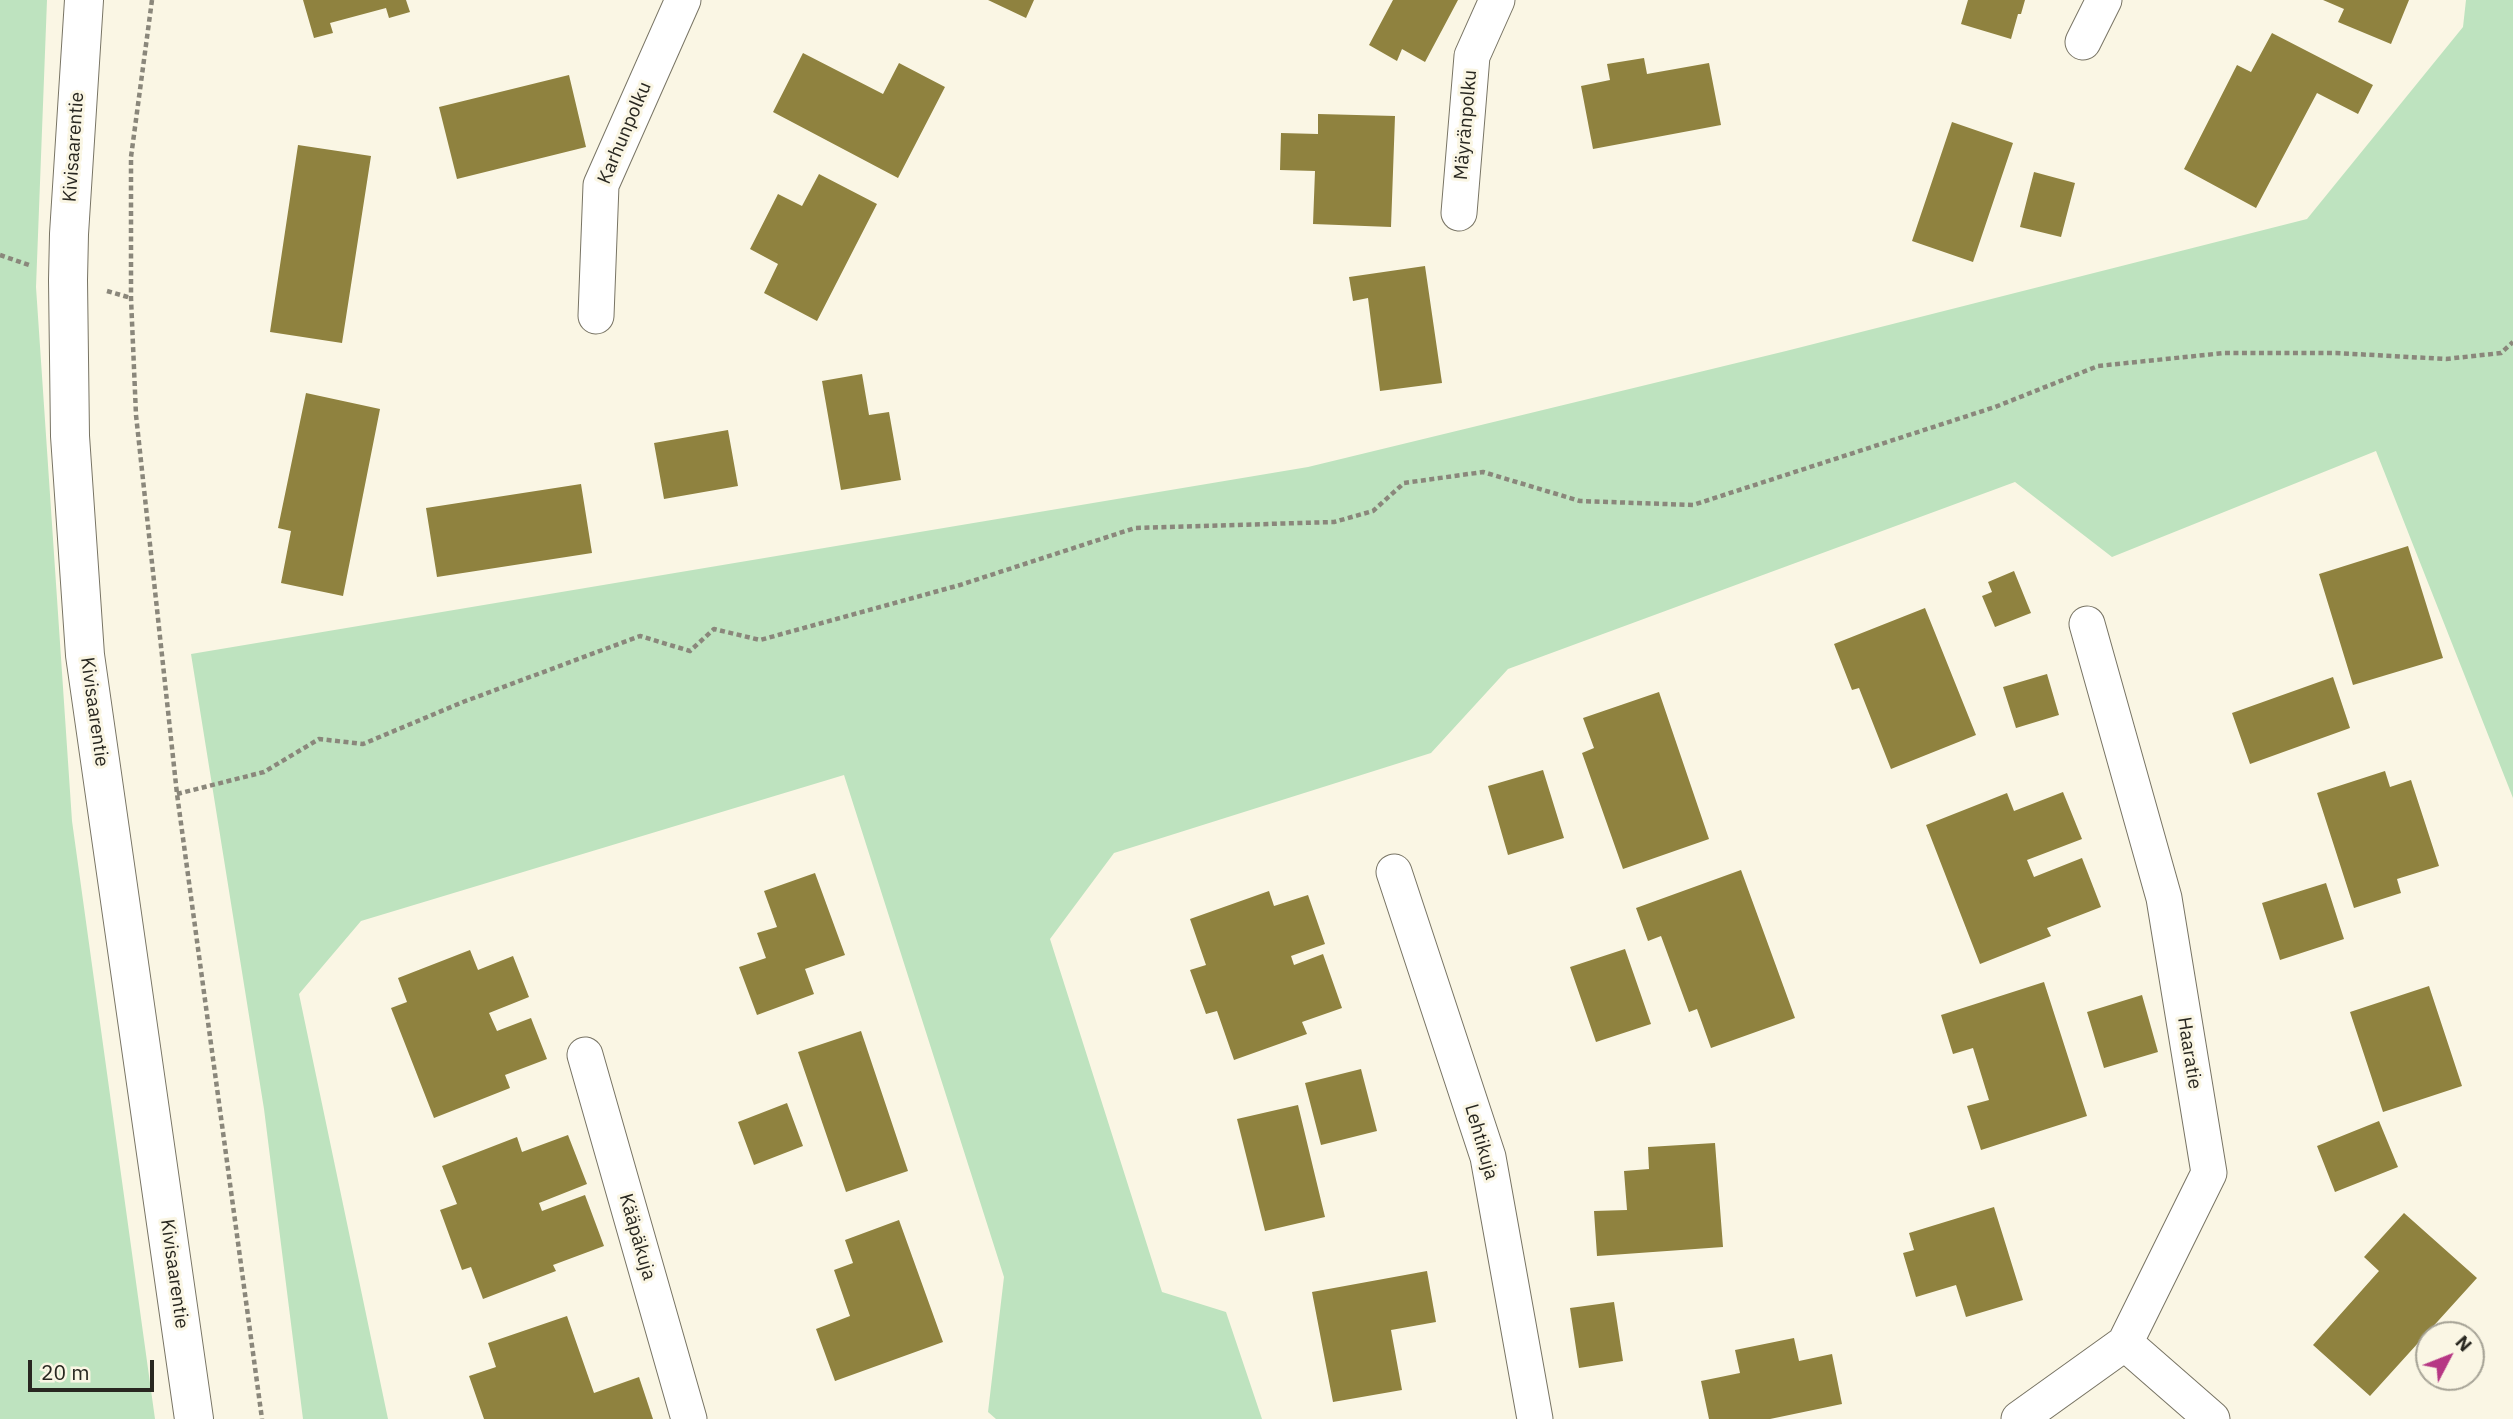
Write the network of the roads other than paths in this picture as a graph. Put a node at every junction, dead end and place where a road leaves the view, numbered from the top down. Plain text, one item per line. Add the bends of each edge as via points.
1 (84, 0) edge
2 (683, 0) edge
3 (1497, 0) edge
4 (2104, 0) edge
5 (2083, 42) dead end
6 (1458, 213) dead end
7 (596, 316) dead end
8 (2087, 624) dead end
9 (1394, 872) dead end
10 (585, 1055) dead end
11 (2125, 1343) junction
12 (194, 1419) edge
13 (689, 1419) edge
14 (1535, 1419) edge
15 (2019, 1419) edge
16 (2212, 1419) edge

1 - 12 street, Kivisaarentie via 68,280 70,436 85,655
2 - 7 street, Karhunpolku via 601,185
3 - 6 street, Mäyränpolku via 1472,56
4 - 5 street
8 - 11 street, Haaratie via 2164,898 2209,1172
9 - 14 street, Lehtikuja via 1488,1157
10 - 13 street, Kääpäkuja
11 - 15 street, Haaratie
11 - 16 street

